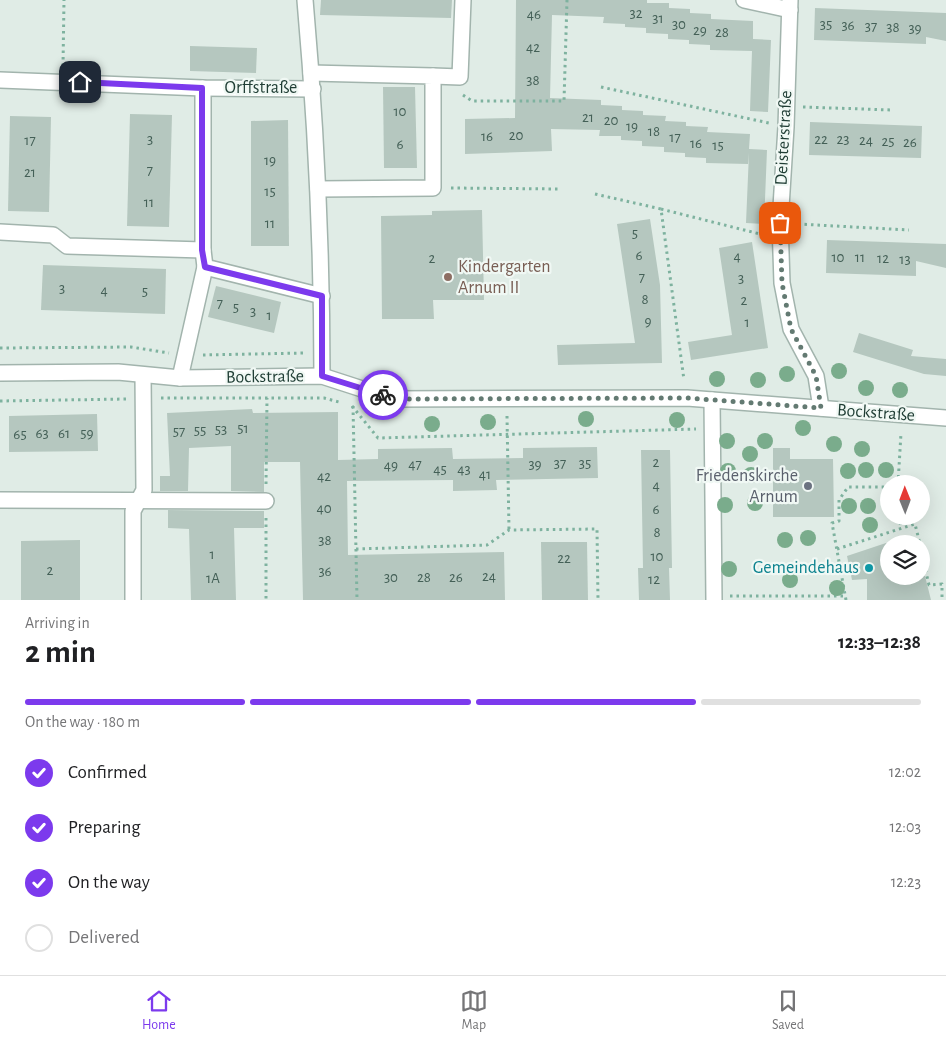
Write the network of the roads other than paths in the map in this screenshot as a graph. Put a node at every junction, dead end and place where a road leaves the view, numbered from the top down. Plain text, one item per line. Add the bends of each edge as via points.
1 (306, 0) edge
2 (463, 0) edge
3 (744, 0) edge
4 (790, 5) edge
5 (311, 73) junction
6 (433, 76) junction
7 (0, 80) edge
8 (202, 88) junction
9 (313, 89) junction
10 (318, 189) junction
11 (0, 232) edge
12 (202, 250) junction
13 (205, 267) junction
14 (322, 296) junction
15 (0, 373) edge
16 (143, 375) junction
17 (322, 376) junction
18 (180, 378) junction
19 (712, 400) junction
20 (821, 408) junction
21 (946, 418) edge
22 (0, 500) edge
23 (138, 500) junction
24 (266, 501) dead end
25 (714, 598) edge
26 (133, 600) edge

1 - 5 street
2 - 6 street via 460,77
3 - 4 street, Deisterstraße
4 - 20 street, Deisterstraße via 780,223 782,283 791,329 816,376
5 - 6 street
5 - 9 street
6 - 10 street via 433,188
7 - 8 street, Orffstraße
8 - 9 street, Orffstraße
8 - 12 street
9 - 10 street
10 - 14 street
11 - 12 street via 53,235 67,246
12 - 13 street
13 - 14 street
13 - 18 street
14 - 17 street
15 - 16 street, Bockstraße via 118,372
16 - 18 street, Bockstraße
16 - 23 street via 144,490
17 - 18 street, Bockstraße
17 - 19 street, Bockstraße via 393,399
19 - 20 street, Bockstraße
19 - 25 street
20 - 21 street, Bockstraße
22 - 23 street
23 - 24 street
23 - 26 street via 133,511

